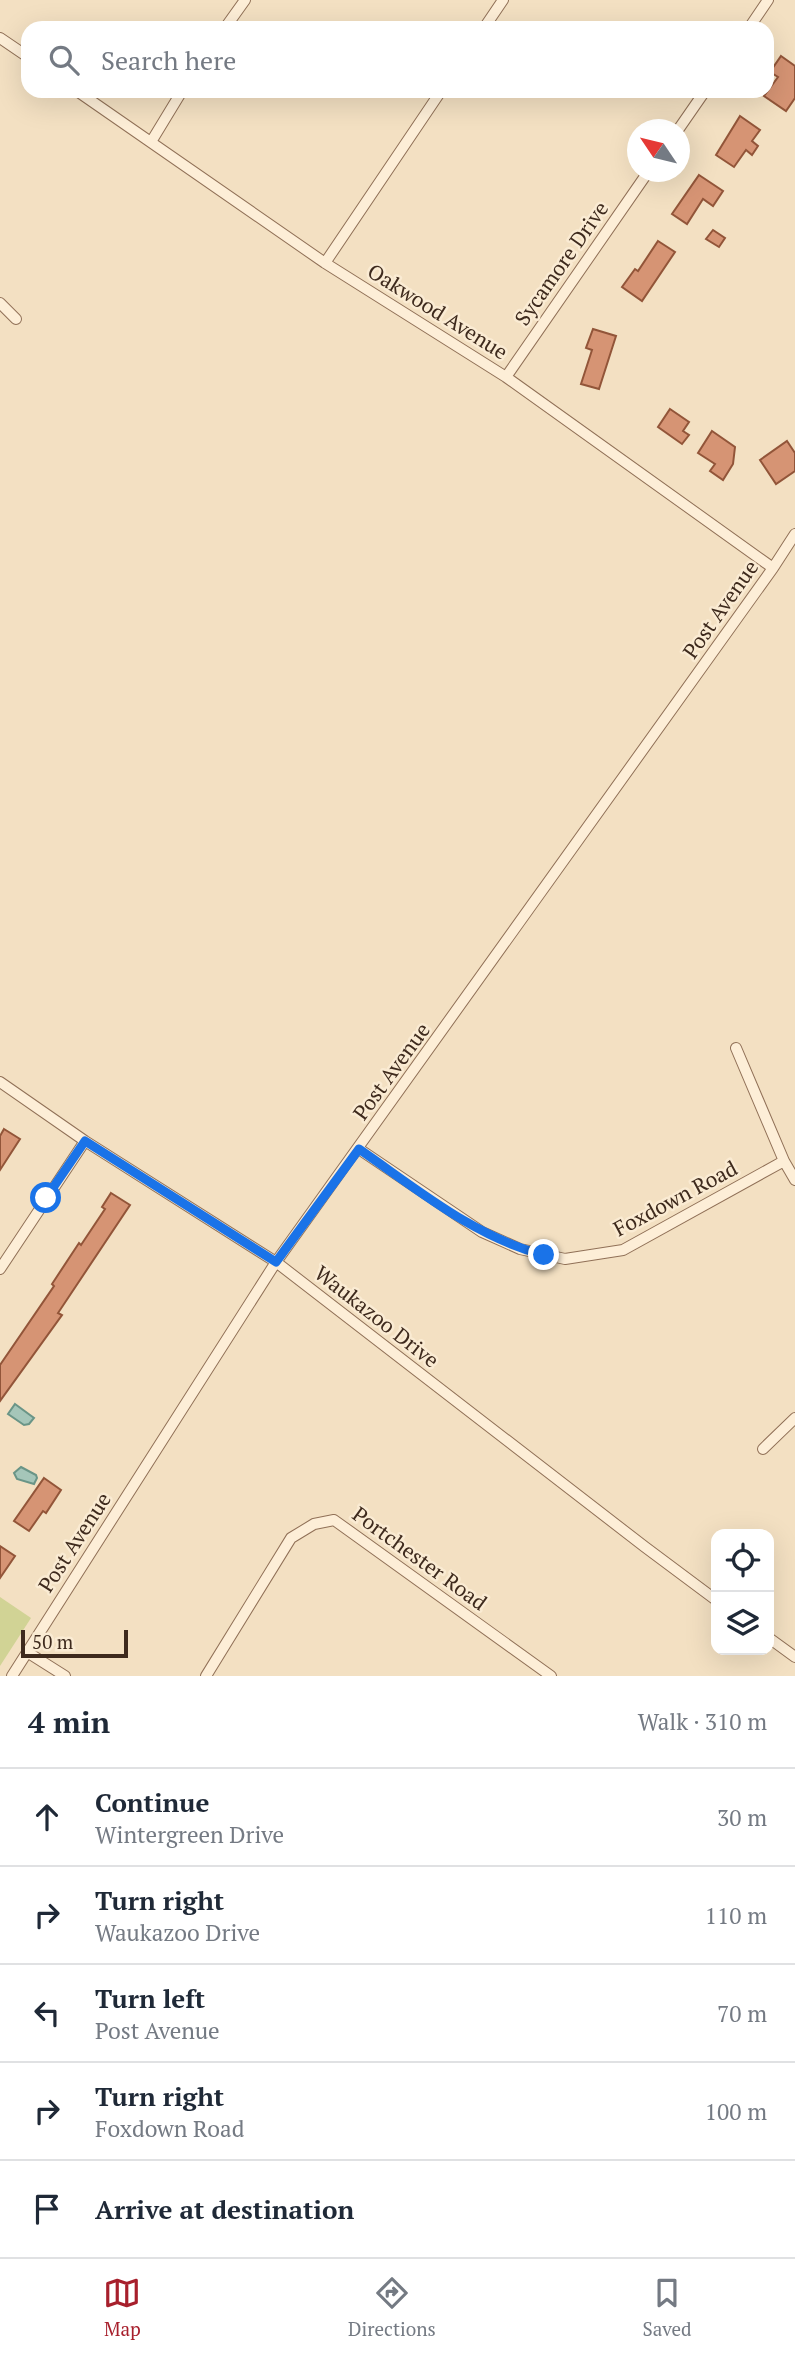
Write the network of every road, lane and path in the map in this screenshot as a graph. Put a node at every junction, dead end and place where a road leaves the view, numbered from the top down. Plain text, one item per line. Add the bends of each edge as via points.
1 (244, 0) edge
2 (503, 0) edge
3 (768, 0) edge
4 (230, 21) edge
5 (489, 21) edge
6 (754, 21) edge
7 (0, 38) edge
8 (21, 52) edge
9 (87, 98) edge
10 (177, 98) edge
11 (436, 98) edge
12 (700, 98) edge
13 (686, 119) edge
14 (151, 142) junction
15 (641, 182) edge
16 (325, 262) junction
17 (0, 303) edge
18 (16, 319) dead end
19 (506, 377) junction
20 (795, 534) edge
21 (773, 568) junction
22 (736, 1048) dead end
23 (0, 1082) edge
24 (85, 1141) junction
25 (359, 1149) junction
26 (784, 1161) junction
27 (795, 1180) edge
28 (276, 1262) junction
29 (0, 1269) edge
30 (795, 1418) edge
31 (762, 1449) dead end
32 (711, 1596) edge
33 (774, 1642) edge
34 (27, 1652) junction
35 (795, 1657) edge
36 (12, 1676) edge
37 (65, 1676) edge
38 (206, 1676) edge
39 (551, 1676) edge

1 - 4 street
2 - 5 street
3 - 6 street
7 - 8 street
9 - 14 street, Oakwood Avenue
10 - 14 street
11 - 16 street
12 - 13 street
14 - 16 street, Oakwood Avenue
15 - 19 street, Sycamore Drive
16 - 19 street, Oakwood Avenue
17 - 18 street
19 - 21 street, Oakwood Avenue
20 - 21 street, Post Avenue
21 - 25 street, Post Avenue
22 - 26 street
23 - 24 street, Waukazoo Drive
24 - 28 street, Waukazoo Drive
24 - 29 street
25 - 26 street, Foxdown Road via 482,1232 520,1249 565,1259 623,1250
25 - 28 street, Post Avenue
26 - 27 street
28 - 32 street, Waukazoo Drive
28 - 34 street, Post Avenue
30 - 31 street
33 - 35 street
34 - 36 street, Post Avenue
34 - 37 street
38 - 39 street, Portchester Road via 291,1538 314,1524 334,1520

